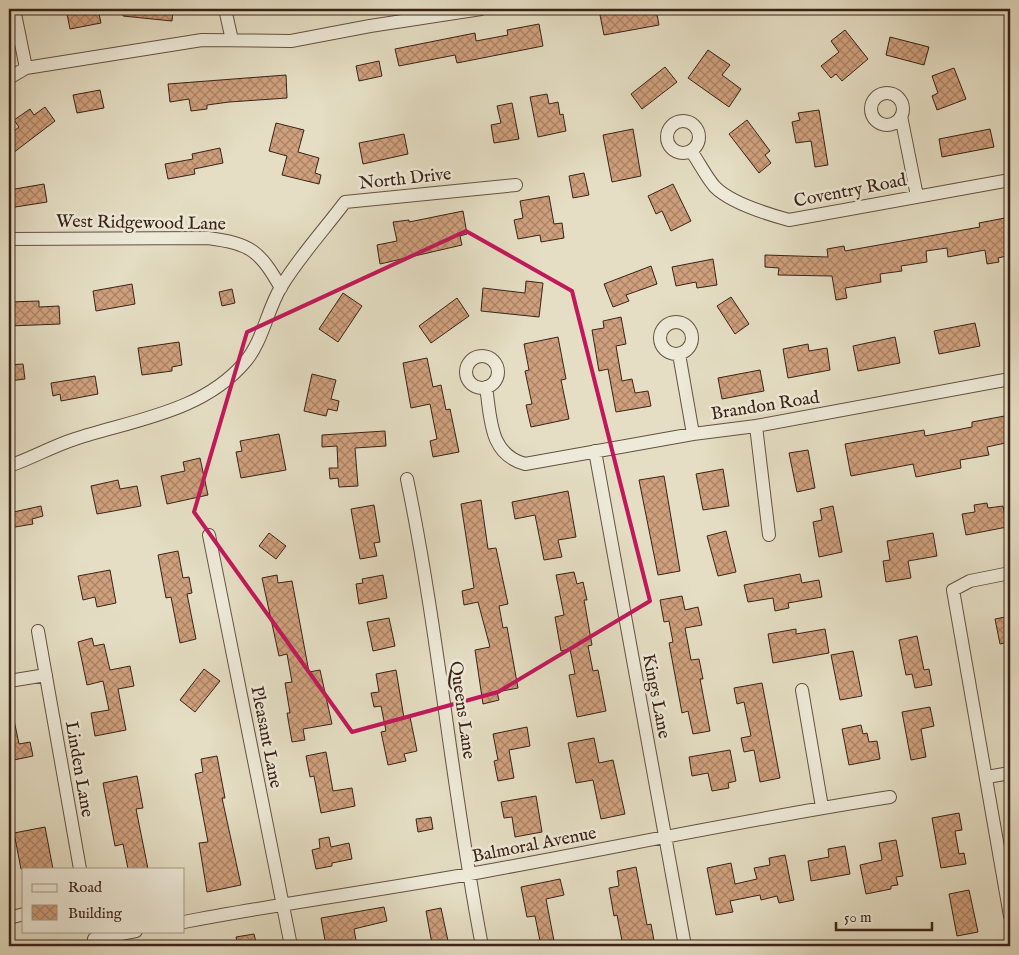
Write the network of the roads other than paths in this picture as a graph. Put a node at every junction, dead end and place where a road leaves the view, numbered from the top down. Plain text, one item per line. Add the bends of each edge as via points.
1 (14, 9) edge
2 (225, 9) edge
3 (480, 9) edge
4 (232, 40) junction
5 (26, 68) junction
6 (9, 78) edge
7 (901, 116) dead end
8 (691, 151) dead end
9 (1010, 180) edge
10 (516, 185) dead end
11 (917, 196) junction
12 (9, 239) edge
13 (281, 288) junction
14 (679, 354) dead end
15 (1010, 379) edge
16 (486, 387) dead end
17 (756, 426) junction
18 (693, 434) junction
19 (595, 451) junction
20 (9, 466) edge
21 (407, 479) dead end
22 (209, 535) dead end
23 (769, 535) dead end
24 (1010, 573) edge
25 (38, 631) dead end
26 (46, 675) junction
27 (9, 681) edge
28 (802, 690) dead end
29 (1010, 772) edge
30 (987, 777) junction
31 (890, 797) dead end
32 (822, 807) junction
33 (666, 836) junction
34 (80, 868) edge
35 (468, 874) junction
36 (283, 903) junction
37 (22, 915) edge
38 (1010, 916) edge
39 (9, 918) edge
40 (185, 922) edge
41 (131, 932) edge
42 (94, 939) edge
43 (291, 946) edge
44 (482, 946) edge
45 (685, 946) edge

1 - 5 street
2 - 4 street
3 - 4 street via 290,41
4 - 5 street via 202,40
5 - 6 street
7 - 11 street
8 - 11 street, Coventry Road via 716,187 751,207 789,220
9 - 11 street, Coventry Road
10 - 13 street, North Drive via 344,202
12 - 13 street, West Ridgewood Lane via 208,238 238,242 264,259
13 - 20 street, North Drive via 245,361 219,386 186,406 73,440
14 - 18 street
15 - 17 street, Brandon Road
16 - 19 street, Brandon Road via 496,441 513,461 525,464
17 - 18 street, Brandon Road
17 - 23 street
18 - 19 street, Brandon Road
19 - 33 street, Kings Lane
21 - 35 street, Queens Lane via 425,564
22 - 36 street, Pleasant Lane
24 - 30 street via 970,580 953,590
25 - 26 street, Linden Lane
26 - 27 street
26 - 34 street, Linden Lane
28 - 32 street
29 - 30 street
30 - 38 street
31 - 32 street, Balmoral Avenue
32 - 33 street, Balmoral Avenue
33 - 35 street, Balmoral Avenue
33 - 45 street, Kings Lane
35 - 36 street, Balmoral Avenue
35 - 44 street, Queens Lane
36 - 40 street, Balmoral Avenue
36 - 43 street, Pleasant Lane
37 - 39 street
41 - 42 street

